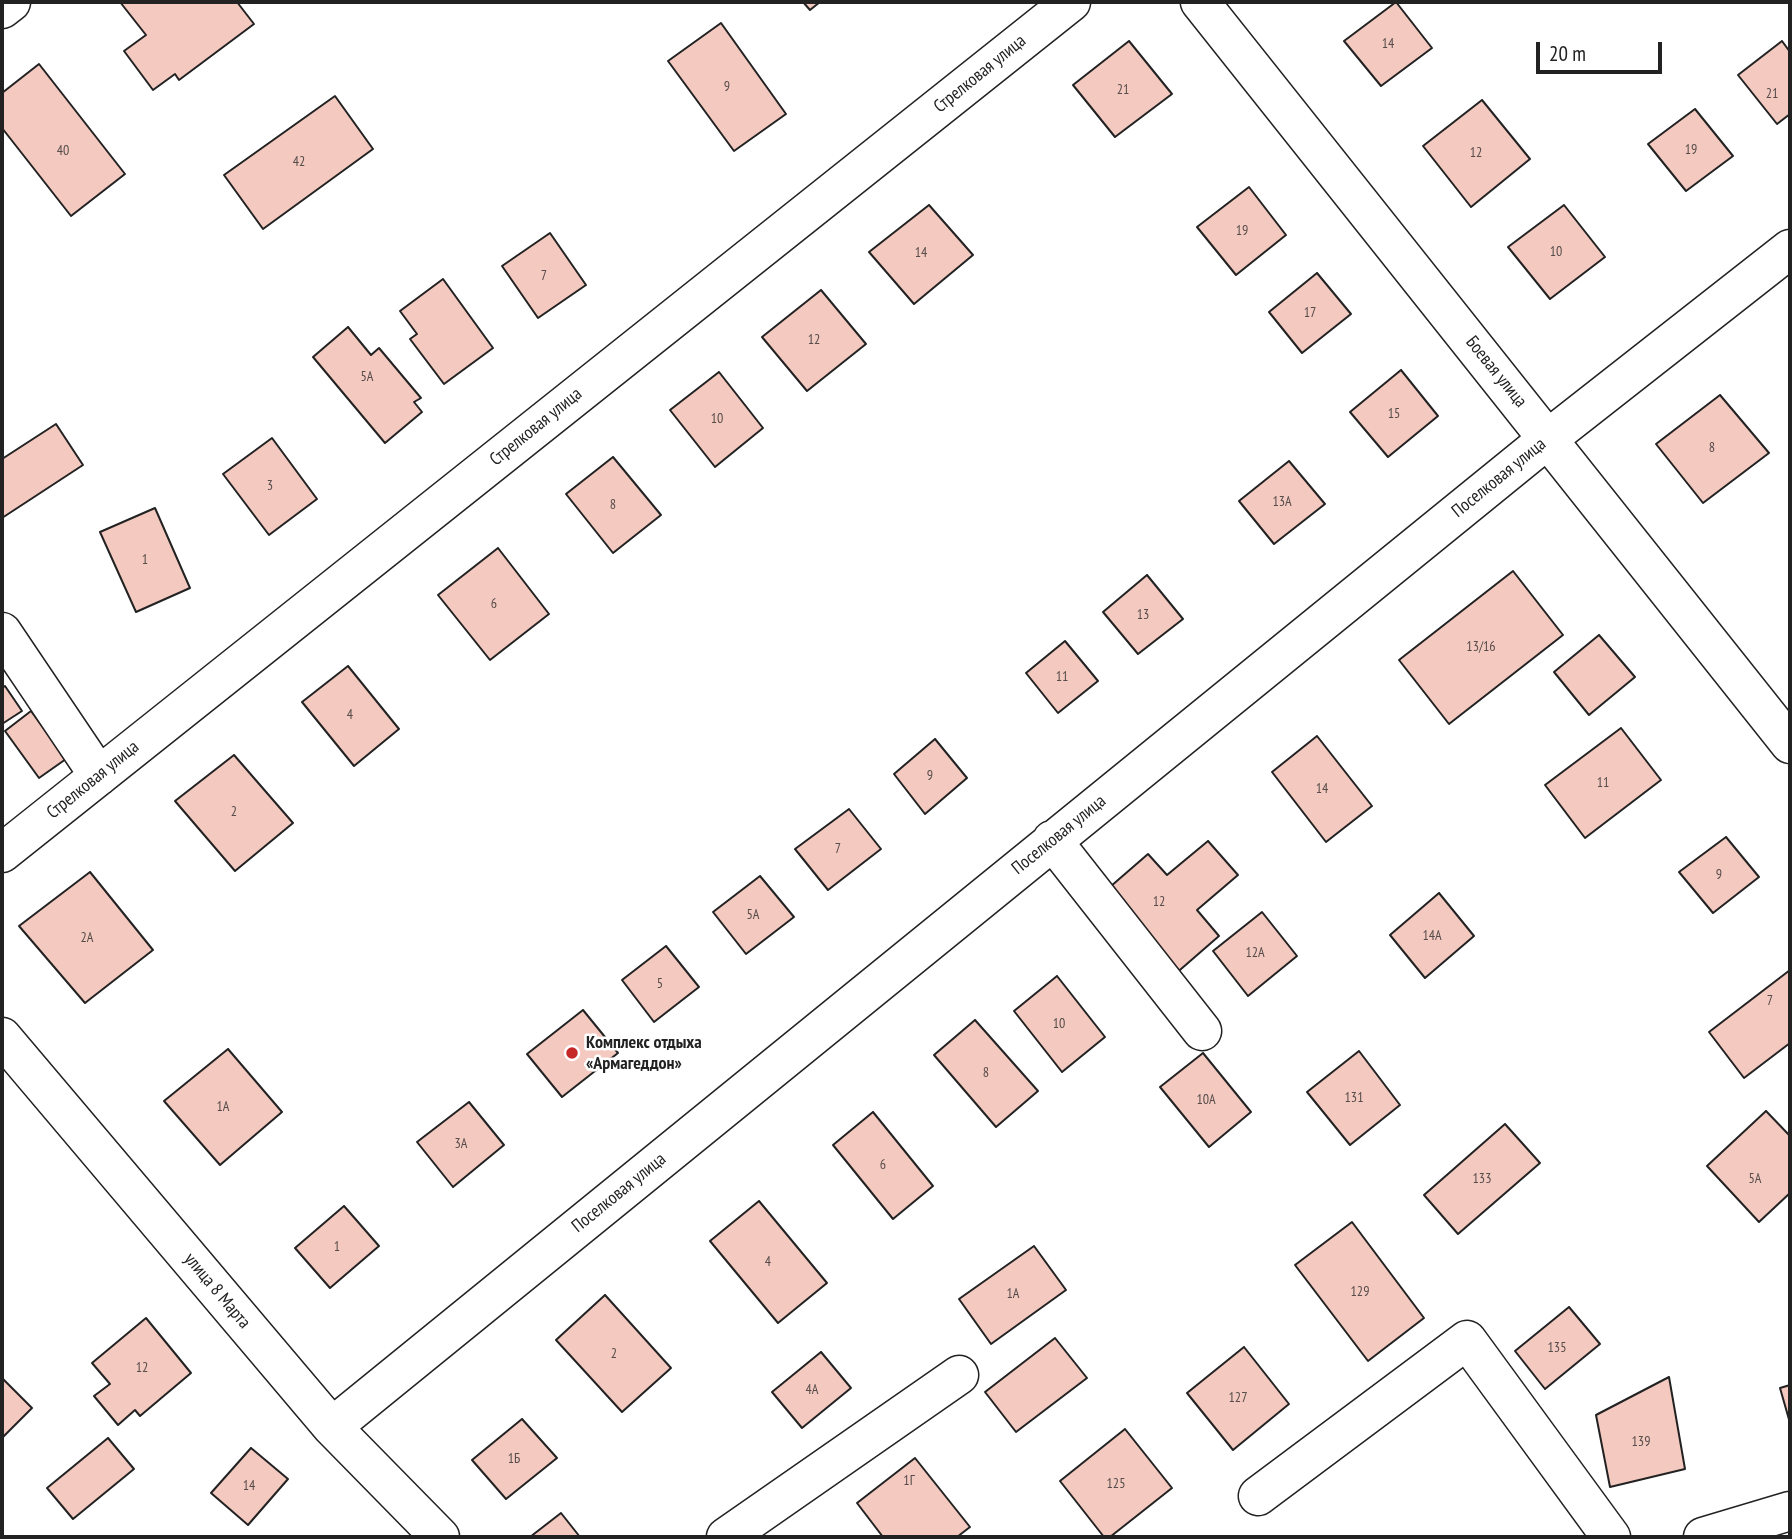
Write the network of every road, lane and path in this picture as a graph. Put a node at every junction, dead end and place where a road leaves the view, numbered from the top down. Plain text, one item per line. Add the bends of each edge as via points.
1 (11, 2) edge
2 (1071, 2) edge
3 (1200, 2) edge
4 (2, 9) edge
5 (1790, 249) edge
6 (1549, 438) junction
7 (2, 632) edge
8 (1790, 744) edge
9 (99, 776) junction
10 (1052, 840) junction
11 (2, 853) edge
12 (1202, 1031) dead end
13 (2, 1037) edge
14 (959, 1375) dead end
15 (332, 1426) junction
16 (1258, 1496) dead end
17 (1790, 1511) edge
18 (440, 1537) edge
19 (726, 1537) edge
20 (1611, 1537) edge
21 (1703, 1537) edge

1 - 4 street
2 - 9 street, Стрелковая улица
3 - 6 street, Боевая улица
5 - 6 street, Поселковая улица
6 - 8 street, Боевая улица
6 - 10 street, Поселковая улица
7 - 9 street
9 - 11 street, Стрелковая улица
10 - 12 street
10 - 15 street, Поселковая улица
13 - 15 street, улица 8 Марта
14 - 19 street
15 - 18 street, улица 8 Марта
16 - 20 street via 1467,1340
17 - 21 street

